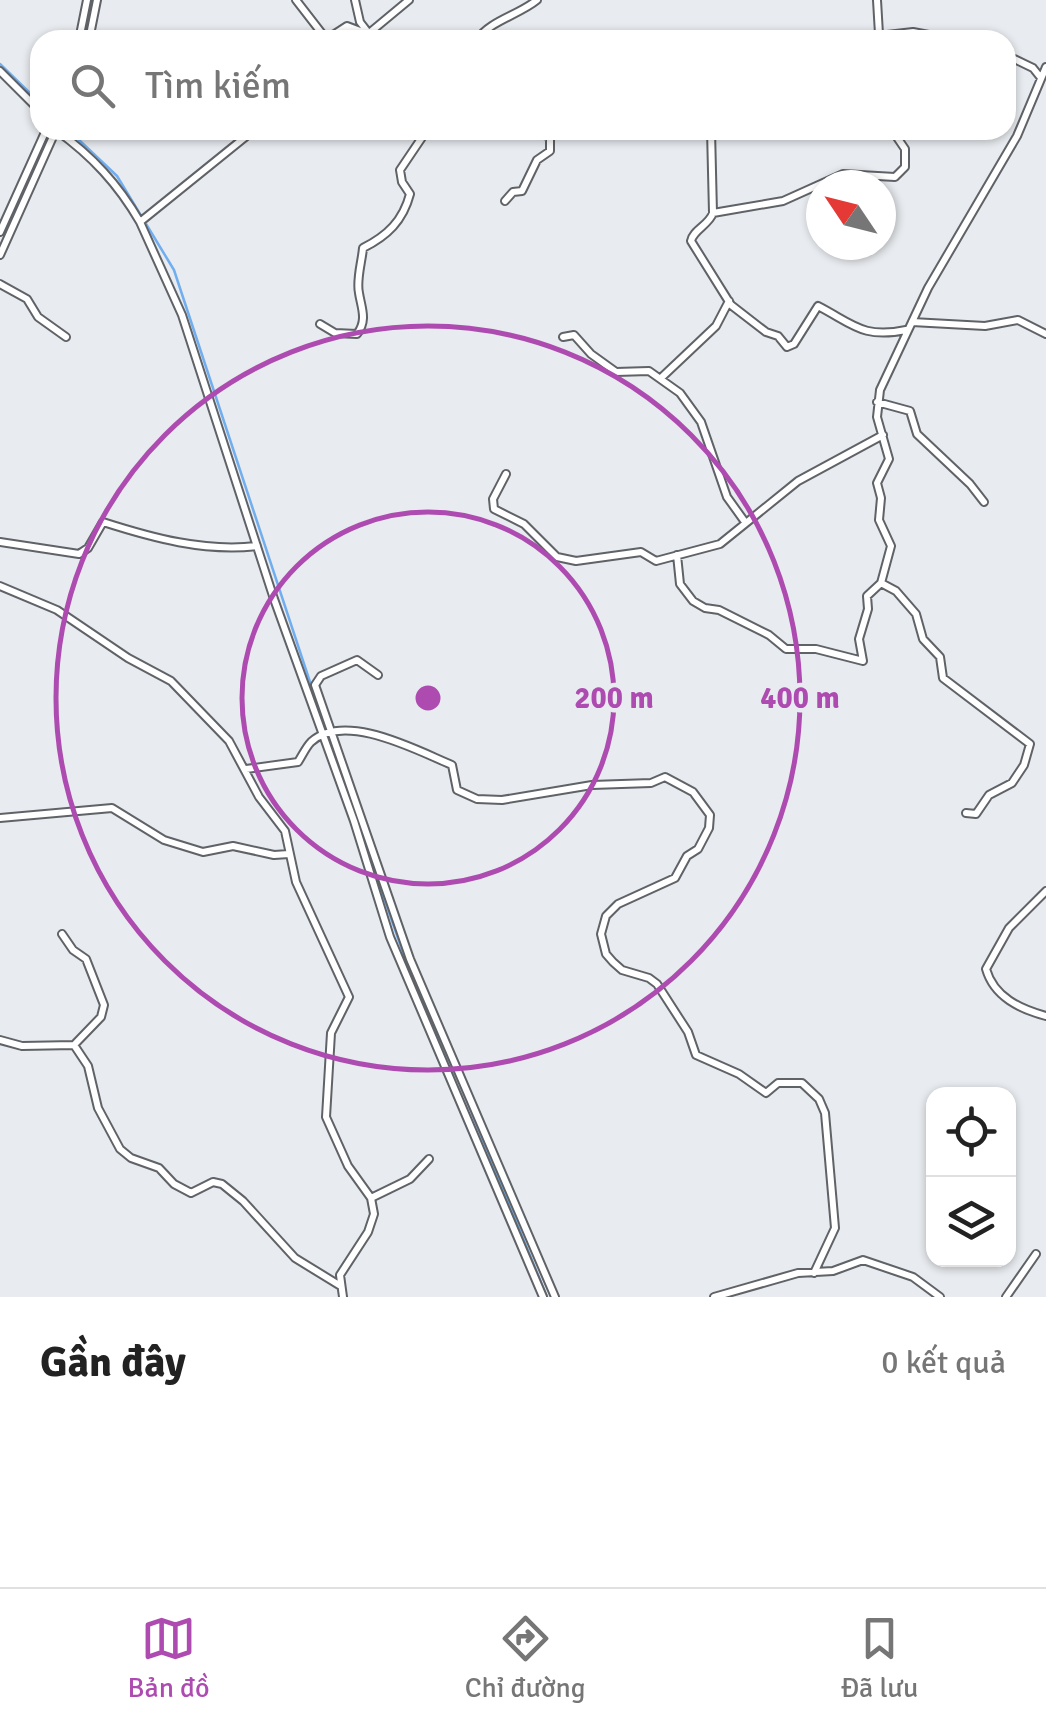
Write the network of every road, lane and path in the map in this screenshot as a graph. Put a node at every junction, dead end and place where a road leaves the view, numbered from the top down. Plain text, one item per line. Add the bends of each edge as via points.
1 (87, 0) edge
2 (97, 0) edge
3 (296, 0) edge
4 (355, 0) edge
5 (409, 0) edge
6 (537, 0) edge
7 (877, 0) edge
8 (80, 30) edge
9 (91, 30) edge
10 (319, 30) edge
11 (366, 30) edge
12 (378, 30) edge
13 (484, 30) edge
14 (879, 30) edge
15 (1016, 61) edge
16 (1046, 65) edge
17 (1033, 68) junction
18 (0, 71) edge
19 (1041, 78) junction
20 (30, 101) edge
21 (1016, 138) edge
22 (41, 140) edge
23 (52, 140) edge
24 (68, 140) edge
25 (242, 140) edge
26 (420, 140) edge
27 (550, 140) edge
28 (711, 140) edge
29 (899, 140) edge
30 (1015, 140) edge
31 (505, 201) dead end
32 (713, 212) junction
33 (141, 221) junction
34 (0, 232) edge
35 (0, 255) edge
36 (0, 284) edge
37 (729, 302) junction
38 (320, 324) dead end
39 (910, 326) junction
40 (1046, 334) edge
41 (66, 337) dead end
42 (563, 337) dead end
43 (661, 378) junction
44 (877, 402) junction
45 (882, 435) junction
46 (506, 474) dead end
47 (984, 502) dead end
48 (745, 522) junction
49 (0, 542) edge
50 (257, 546) junction
51 (677, 554) junction
52 (881, 583) junction
53 (0, 586) edge
54 (378, 675) dead end
55 (327, 734) junction
56 (246, 769) junction
57 (966, 813) dead end
58 (0, 818) edge
59 (289, 854) junction
60 (1046, 891) edge
61 (62, 934) dead end
62 (1046, 1016) edge
63 (444, 1036) junction
64 (432, 1038) junction
65 (0, 1040) edge
66 (74, 1045) junction
67 (429, 1159) dead end
68 (371, 1198) junction
69 (1036, 1254) dead end
70 (814, 1273) junction
71 (339, 1285) junction
72 (343, 1297) edge
73 (543, 1297) edge
74 (555, 1297) edge
75 (714, 1297) edge
76 (940, 1297) edge
77 (1006, 1297) edge

1 - 8 street
2 - 9 street
3 - 10 street
4 - 11 street
5 - 12 street
6 - 13 street
7 - 14 street
15 - 17 street
16 - 17 street
16 - 19 street
17 - 19 street
18 - 20 street
19 - 21 street
22 - 34 street
23 - 35 street
24 - 33 street via 105,172
25 - 33 street
26 - 38 street via 400,170 410,194 400,221 363,248 362,328 339,334
27 - 31 street via 522,191
28 - 32 street
29 - 32 street via 905,166 895,177 843,174 783,201
30 - 39 street
32 - 37 street via 691,242
33 - 50 street via 182,316
36 - 41 street via 27,299 38,317
37 - 39 street via 787,347 818,306 878,334
37 - 43 street via 716,326
39 - 40 street via 1018,320
39 - 44 street
42 - 43 street via 574,335 616,372 644,370
43 - 48 street via 702,422 726,498
44 - 45 street
44 - 47 street via 910,412 917,434
45 - 48 street via 798,481
45 - 52 street via 890,462 877,483 878,515 891,546
46 - 51 street via 494,509 524,524 557,557 576,561 641,552 656,561
48 - 51 street via 720,544
49 - 50 street via 79,554 103,522 190,545
50 - 55 street
51 - 52 street via 680,584 700,607 719,610 786,649 816,649 862,662 866,596
52 - 57 street via 914,612 923,639 940,657 943,678 1030,744 1012,783 989,794 980,811
53 - 56 street via 66,615 180,688
54 - 55 street via 357,660 317,680
55 - 56 street via 298,762
55 - 63 street
55 - 64 street via 390,937
55 - 70 street via 348,731 402,742 454,766 457,790 477,799 665,777 696,796 710,813 696,852 675,878 611,909 602,944 622,970 657,984 696,1055 766,1092 781,1082 802,1083 818,1099 825,1112 835,1228
56 - 59 street via 285,831
58 - 59 street via 112,808 164,840 202,852 233,846
59 - 68 street via 348,996 332,1029 326,1117
60 - 62 street via 1009,928 986,969 998,992
61 - 66 street via 86,959 104,1005
63 - 64 street
63 - 74 street
64 - 73 street
65 - 66 street
66 - 71 street via 90,1072 100,1114 124,1154 159,1168 190,1192 222,1184 295,1258
67 - 68 street via 410,1179
68 - 71 street via 373,1224 344,1265
69 - 77 street
70 - 75 street
70 - 76 street via 869,1260
71 - 72 street

